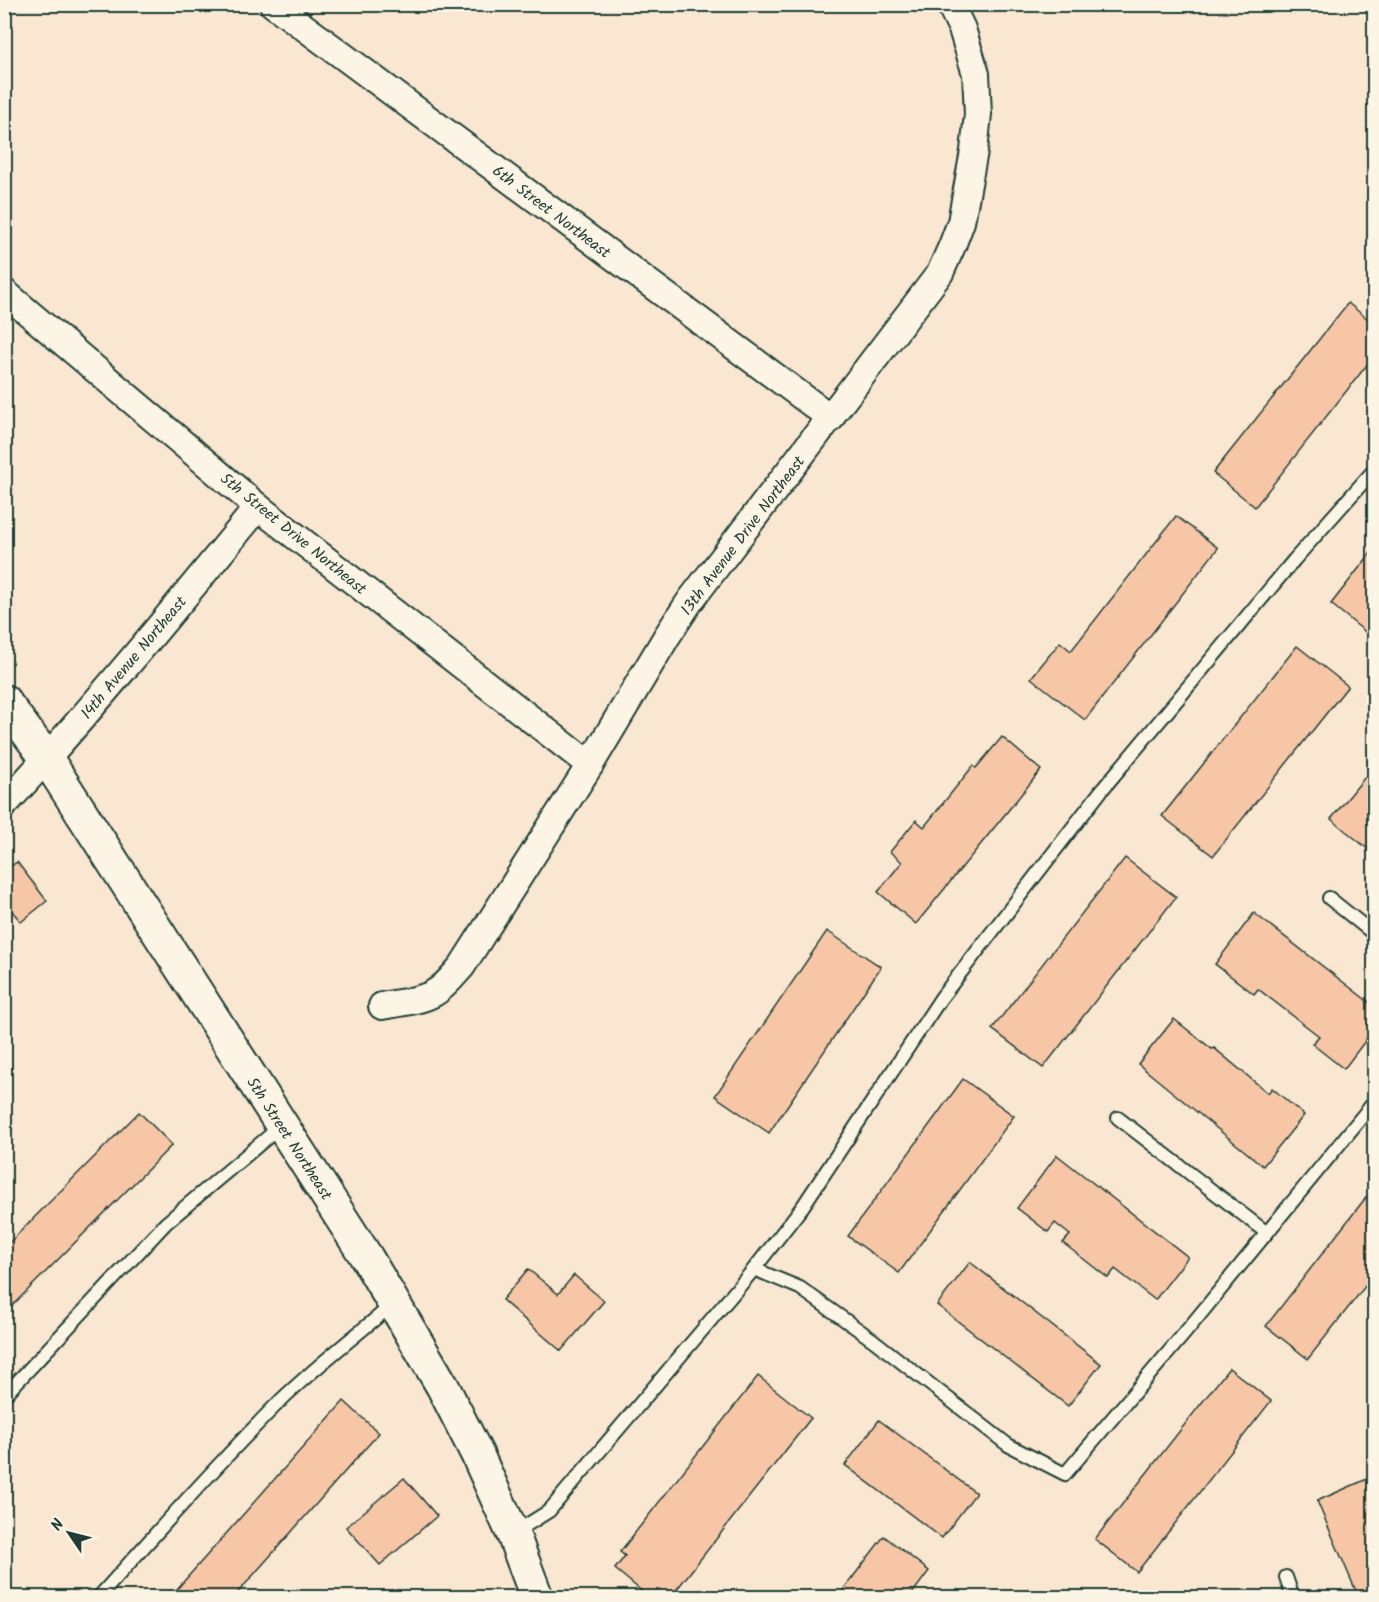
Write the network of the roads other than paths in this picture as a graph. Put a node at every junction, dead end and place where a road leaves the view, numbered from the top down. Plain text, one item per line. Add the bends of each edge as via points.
1 (273, 4) edge
2 (950, 4) edge
3 (4, 292) edge
4 (831, 418) junction
5 (1374, 470) edge
6 (258, 507) junction
7 (4, 701) edge
8 (47, 759) junction
9 (590, 765) junction
10 (4, 805) edge
11 (1329, 898) dead end
12 (1374, 933) edge
13 (382, 1006) dead end
14 (1374, 1102) edge
15 (1118, 1118) dead end
16 (282, 1126) junction
17 (1267, 1233) junction
18 (754, 1269) junction
19 (394, 1304) junction
20 (4, 1396) edge
21 (513, 1534) junction
22 (1286, 1577) dead end
23 (98, 1598) edge
24 (537, 1598) edge
25 (1293, 1598) edge

1 - 4 street, 6th Street Northeast
2 - 4 street, 13th Avenue Drive Northeast via 976,74 978,114 961,222 940,273
3 - 6 street, 5th Street Drive Northeast
4 - 9 street, 13th Avenue Drive Northeast via 690,601
5 - 18 lane via 1093,801 941,998 803,1206
6 - 8 street, 14th Avenue Northeast
6 - 9 street, 5th Street Drive Northeast
7 - 8 street, 5th Street Northeast
8 - 10 street, 14th Avenue Northeast
8 - 16 street, 5th Street Northeast
9 - 13 street, 13th Avenue Drive Northeast via 451,979 434,994
11 - 12 lane
14 - 17 lane
15 - 17 lane
16 - 19 street, 5th Street Northeast
16 - 20 lane via 166,1223
17 - 18 lane via 1065,1474 1008,1445 800,1288
18 - 21 lane via 549,1511
19 - 21 street, 5th Street Northeast via 443,1387
19 - 23 lane via 279,1402
21 - 24 street, 5th Street Northeast
22 - 25 lane

